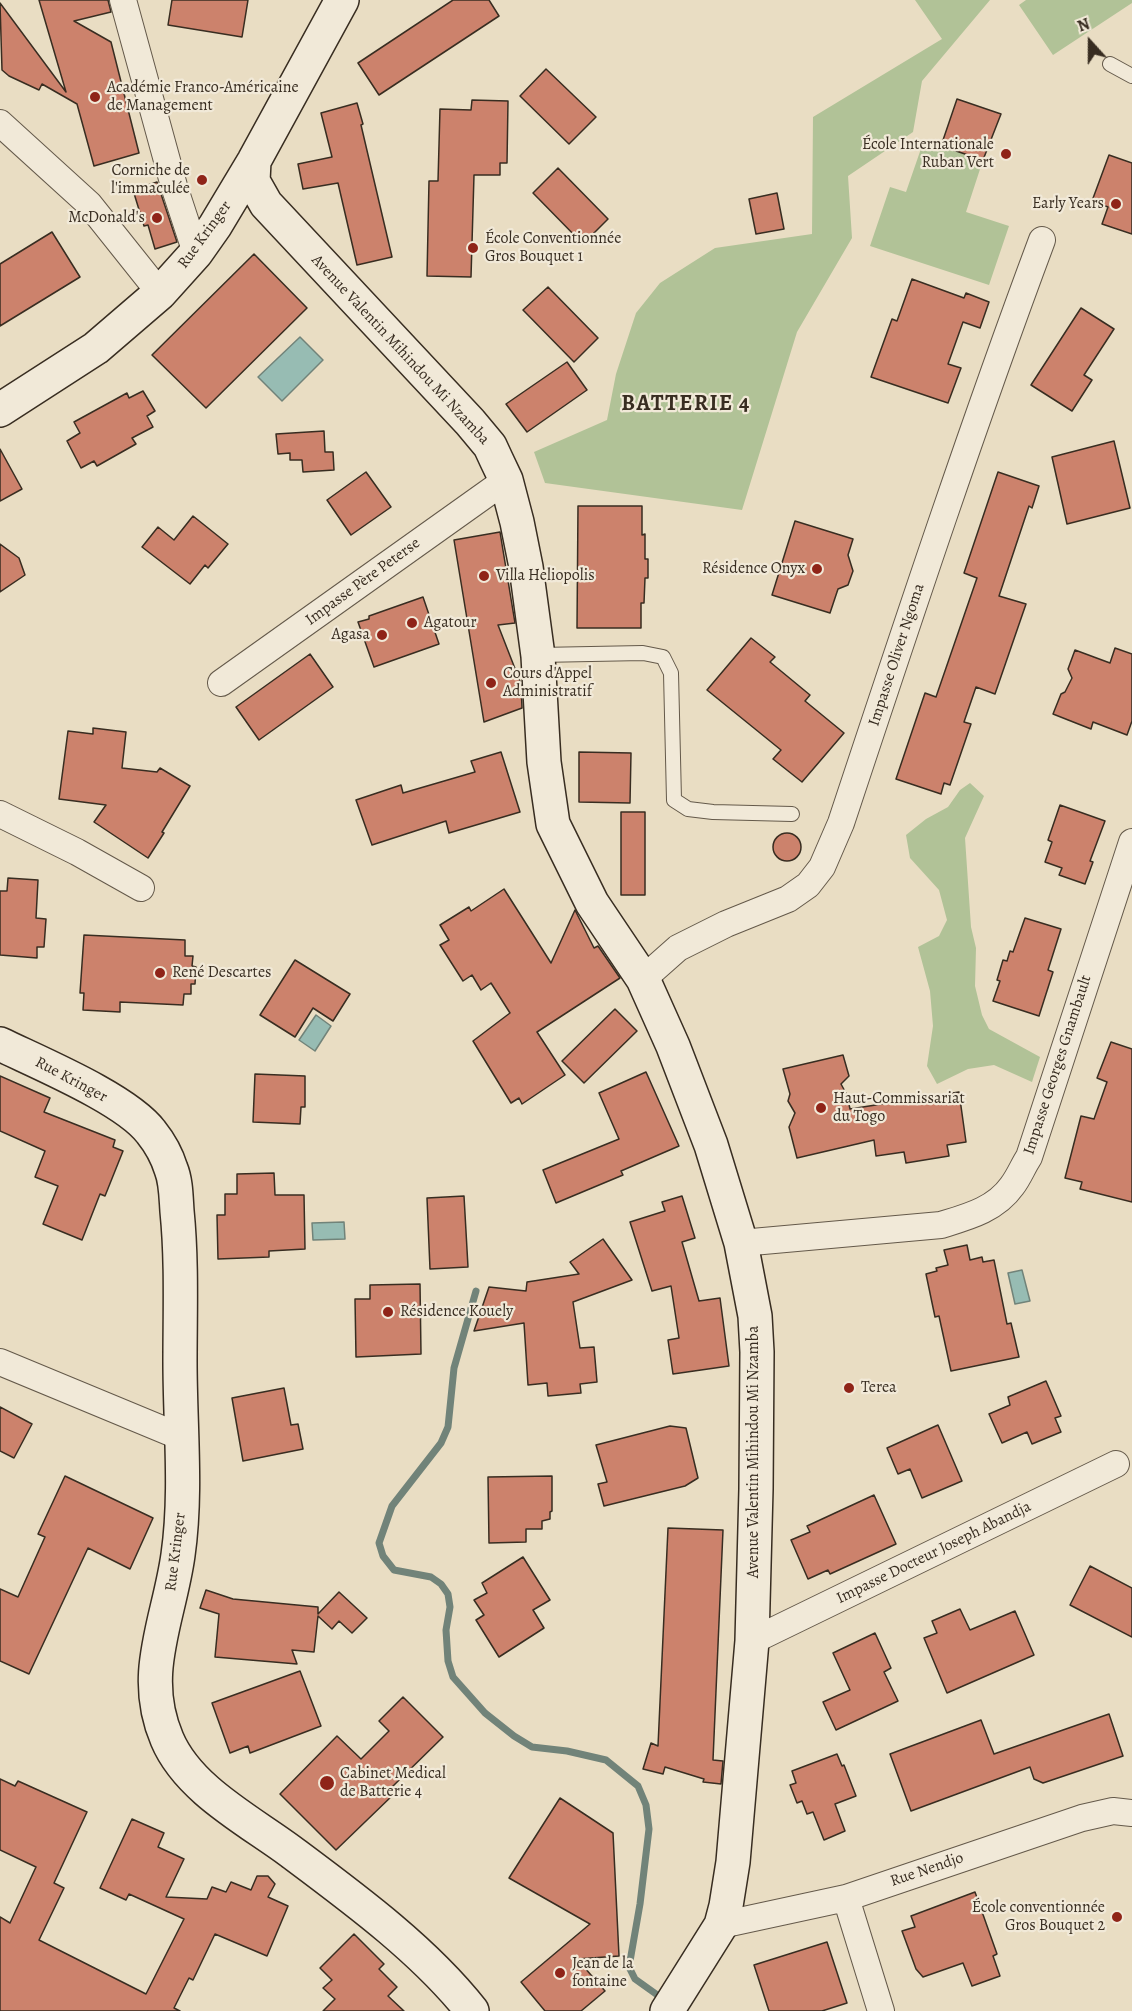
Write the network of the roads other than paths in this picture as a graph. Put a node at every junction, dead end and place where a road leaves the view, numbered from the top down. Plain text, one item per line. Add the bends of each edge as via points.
1 (123, 0) edge
2 (342, 0) edge
3 (1110, 64) dead end
4 (1132, 76) edge
5 (0, 123) edge
6 (254, 161) junction
7 (277, 218) junction
8 (215, 226) junction
9 (1042, 240) dead end
10 (196, 253) junction
11 (160, 293) junction
12 (0, 410) edge
13 (506, 480) junction
14 (537, 656) junction
15 (221, 683) dead end
16 (0, 814) edge
17 (792, 814) dead end
18 (1132, 843) edge
19 (141, 888) dead end
20 (643, 979) junction
21 (0, 1044) edge
22 (741, 1243) junction
23 (0, 1362) edge
24 (181, 1437) junction
25 (1116, 1464) dead end
26 (752, 1641) junction
27 (1132, 1813) edge
28 (846, 1898) junction
29 (721, 1925) junction
30 (472, 2011) edge
31 (667, 2011) edge
32 (881, 2011) edge

1 - 10 street
2 - 6 street, Rue Kringer
3 - 4 lane
5 - 11 street via 89,204
6 - 7 street, Avenue Valentin Mihindou Mi Nzamba via 256,188
6 - 8 street, Rue Kringer
7 - 8 street via 239,218
7 - 13 street, Avenue Valentin Mihindou Mi Nzamba via 470,422 490,446
8 - 10 street, Rue Kringer
9 - 20 street, Impasse Oliver Ngoma via 985,394 826,859 808,885 788,899 678,948
10 - 11 street, Rue Kringer
11 - 12 street, Rue Kringer via 96,348
13 - 14 street, Avenue Valentin Mihindou Mi Nzamba via 526,567
13 - 15 street, Impasse Père Peterse
14 - 17 lane via 643,653 663,657 671,673 674,800 688,809 713,812
14 - 20 street, Avenue Valentin Mihindou Mi Nzamba via 544,762 553,824 592,903
16 - 19 street
18 - 22 street, Impasse Georges Gnambault via 1029,1156 997,1203 941,1225
20 - 22 street, Avenue Valentin Mihindou Mi Nzamba via 707,1134
21 - 24 street, Rue Kringer via 87,1087 134,1116 149,1129 172,1170 179,1230
22 - 26 street, Avenue Valentin Mihindou Mi Nzamba via 755,1316 757,1352
23 - 24 street
24 - 30 street, Rue Kringer via 178,1554 155,1660 155,1693 167,1740 184,1769 196,1780 411,1948
25 - 26 street, Impasse Docteur Joseph Abandja
26 - 29 street, Avenue Valentin Mihindou Mi Nzamba via 733,1862
27 - 28 street, Rue Nendjo via 1113,1811 1082,1818
28 - 29 street, Rue Nendjo
28 - 32 street
29 - 31 street, Avenue Valentin Mihindou Mi Nzamba

